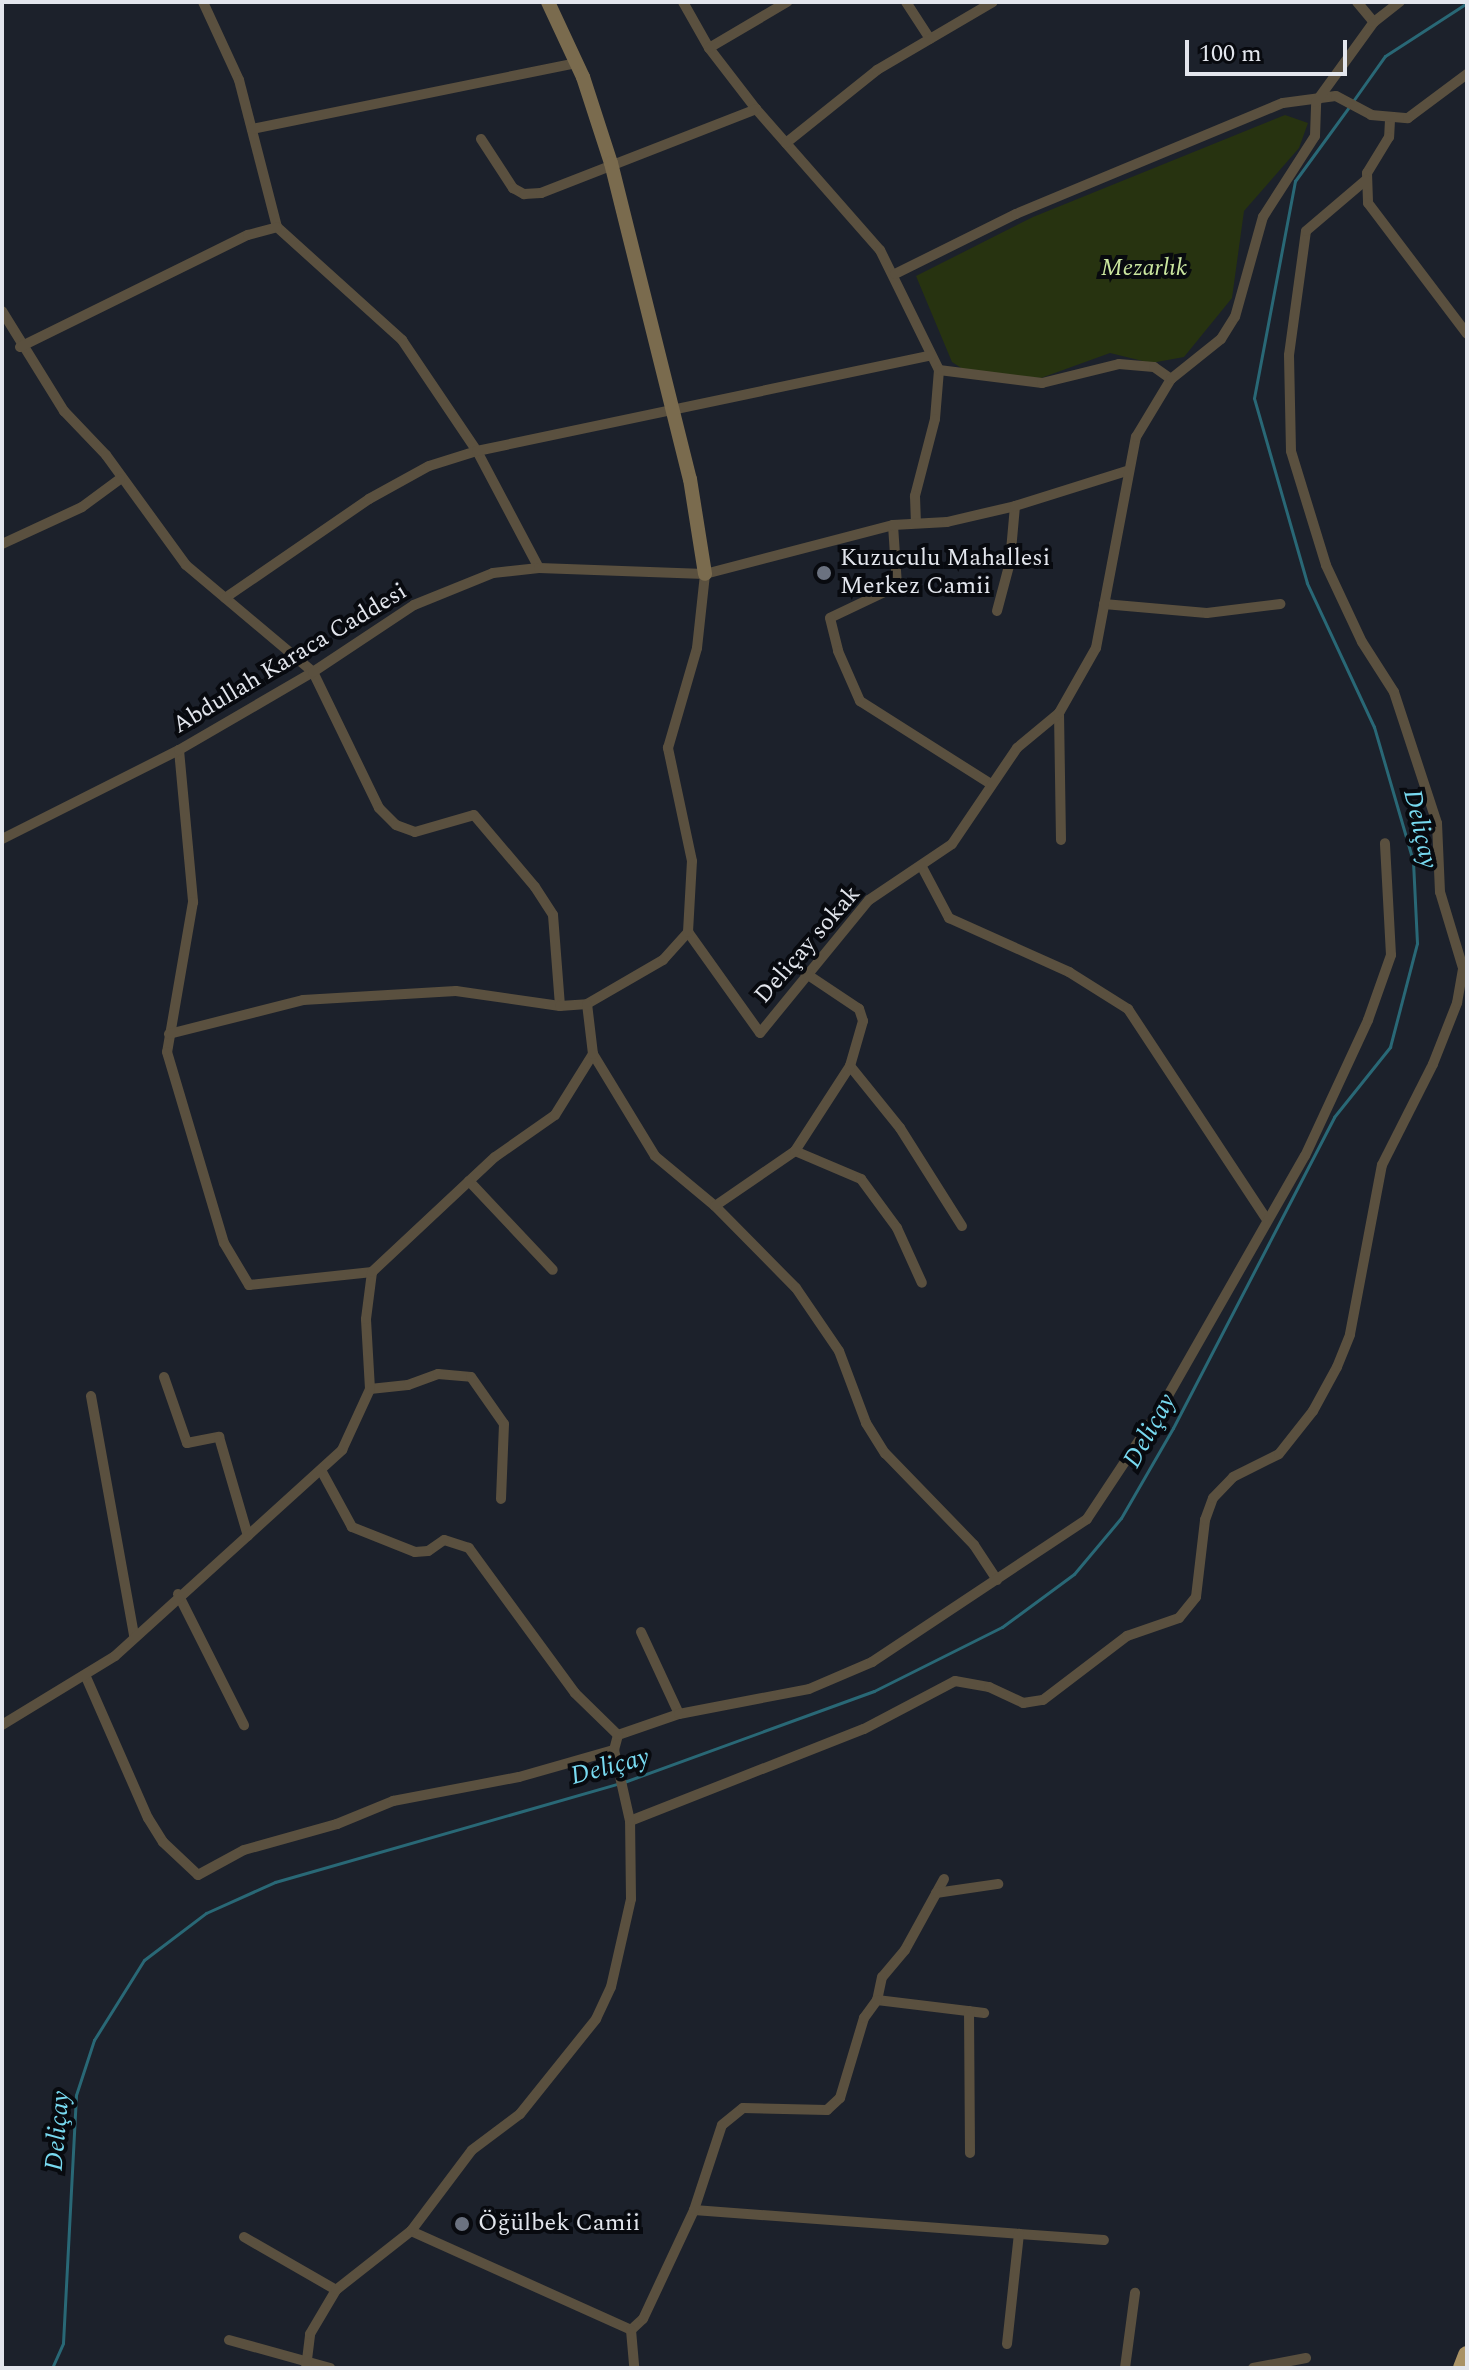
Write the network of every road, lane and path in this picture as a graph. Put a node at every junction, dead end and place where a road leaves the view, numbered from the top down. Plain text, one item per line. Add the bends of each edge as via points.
1 (203, 2) edge
2 (548, 2) edge
3 (683, 2) edge
4 (787, 2) edge
5 (906, 2) edge
6 (993, 2) edge
7 (1357, 2) edge
8 (1400, 2) edge
9 (1374, 22) junction
10 (930, 39) junction
11 (709, 48) junction
12 (577, 63) junction
13 (1467, 74) edge
14 (1316, 102) junction
15 (756, 109) junction
16 (1390, 120) junction
17 (252, 129) junction
18 (481, 139) dead end
19 (786, 143) junction
20 (611, 163) junction
21 (1366, 180) junction
22 (277, 227) junction
23 (895, 274) junction
24 (2, 311) edge
25 (1467, 334) edge
26 (20, 347) junction
27 (931, 355) junction
28 (939, 370) junction
29 (1171, 379) junction
30 (673, 409) junction
31 (477, 451) junction
32 (1127, 471) junction
33 (120, 479) junction
34 (1015, 506) junction
35 (916, 521) junction
36 (893, 525) junction
37 (2, 544) edge
38 (539, 568) junction
39 (705, 574) junction
40 (225, 598) junction
41 (1104, 604) junction
42 (1280, 604) dead end
43 (997, 611) dead end
44 (313, 672) junction
45 (1059, 713) junction
46 (179, 750) junction
47 (991, 784) junction
48 (2, 839) edge
49 (1061, 840) dead end
50 (1385, 843) dead end
51 (922, 867) junction
52 (688, 932) junction
53 (805, 973) junction
54 (587, 1004) junction
55 (560, 1006) junction
56 (169, 1034) junction
57 (593, 1054) junction
58 (850, 1066) junction
59 (795, 1151) junction
60 (469, 1181) junction
61 (715, 1206) junction
62 (1266, 1218) junction
63 (962, 1226) dead end
64 (553, 1270) dead end
65 (372, 1272) junction
66 (922, 1283) dead end
67 (164, 1377) dead end
68 (370, 1389) junction
69 (91, 1396) dead end
70 (322, 1472) junction
71 (501, 1499) dead end
72 (248, 1536) junction
73 (997, 1580) junction
74 (178, 1594) junction
75 (641, 1632) dead end
76 (134, 1636) junction
77 (86, 1677) junction
78 (679, 1714) junction
79 (2, 1725) edge
80 (244, 1725) dead end
81 (618, 1735) junction
82 (614, 1750) junction
83 (630, 1821) junction
84 (944, 1879) dead end
85 (998, 1884) dead end
86 (936, 1893) junction
87 (877, 2000) junction
88 (969, 2011) junction
89 (984, 2013) dead end
90 (970, 2153) dead end
91 (694, 2210) junction
92 (411, 2231) junction
93 (1019, 2234) junction
94 (244, 2237) dead end
95 (1104, 2240) dead end
96 (336, 2290) junction
97 (1135, 2293) dead end
98 (631, 2330) junction
99 (229, 2340) dead end
100 (1007, 2344) dead end
101 (1467, 2355) edge
102 (1306, 2358) dead end
103 (307, 2366) edge
104 (330, 2368) edge
105 (634, 2368) edge
106 (1125, 2368) edge
107 (1253, 2368) edge
108 (1462, 2368) edge

1 - 17 street via 239,80
2 - 12 street
3 - 11 street
4 - 11 street
5 - 10 street
6 - 10 street
7 - 9 street
8 - 9 street
9 - 14 street
10 - 19 street via 877,70
11 - 15 street
12 - 17 street
12 - 20 street
13 - 16 street via 1425,110
14 - 16 street via 1336,96
14 - 23 street via 1283,103 1016,214
14 - 29 street via 1315,136 1263,217 1235,317 1221,339
15 - 19 street
15 - 20 street
16 - 21 street via 1389,137
17 - 22 street
18 - 20 street via 513,188 524,194 541,193
19 - 23 street
20 - 30 street
21 - 25 street via 1368,203
21 - 83 street via 1306,231 1289,355 1291,451 1326,565 1358,634 1394,692 1437,823 1440,892 1463,968 1457,1003 1433,1064 1382,1165 1350,1334 1337,1367 1313,1411 1279,1454 1233,1477 1213,1498 1196,1597 1179,1618 1127,1636 1043,1700 1023,1703 989,1687 955,1681 864,1729
22 - 26 street via 248,235
22 - 31 street via 402,340
23 - 27 street
24 - 26 street
26 - 33 street
27 - 28 street
27 - 30 street
28 - 29 street via 1042,383 1119,364 1154,367
28 - 35 street via 935,419 915,496
29 - 32 street, Deliçay sokak via 1136,437
30 - 31 street
30 - 39 street
31 - 38 street
31 - 40 street via 429,466 369,499
32 - 34 street, Abdullah Karaca Caddesi
32 - 41 street, Deliçay sokak
33 - 37 street via 82,507
33 - 40 street via 186,565
34 - 35 street, Abdullah Karaca Caddesi via 947,522
34 - 43 street via 1010,562
35 - 36 street, Abdullah Karaca Caddesi
36 - 39 street, Abdullah Karaca Caddesi
36 - 47 street via 897,586 830,618 838,651 860,701
38 - 39 street, Abdullah Karaca Caddesi
38 - 44 street, Abdullah Karaca Caddesi via 493,573 414,605
39 - 52 street via 697,648 668,748 692,861
40 - 44 street
41 - 42 street via 1207,613
41 - 45 street, Deliçay sokak via 1096,648
44 - 46 street, Abdullah Karaca Caddesi
44 - 55 street via 379,808 396,825 415,832 474,815 535,887 553,915
45 - 47 street, Deliçay sokak via 1017,748
45 - 49 street
46 - 48 street, Abdullah Karaca Caddesi
46 - 56 street via 193,902
47 - 51 street, Deliçay sokak via 952,844
50 - 62 street via 1391,955 1305,1156
51 - 53 street, Deliçay sokak via 869,900
51 - 62 street via 949,918 1069,972 1128,1009
52 - 53 street, Deliçay sokak via 760,1033
52 - 54 street via 663,960
53 - 58 street via 859,1009 863,1021
54 - 55 street
54 - 57 street
55 - 56 street via 456,991 318,998
56 - 65 street via 167,1052 224,1243 249,1285
57 - 60 street via 555,1115
57 - 61 street via 655,1156
58 - 59 street
58 - 63 street via 900,1128
59 - 61 street
59 - 66 street via 861,1179 897,1228
60 - 64 street
60 - 65 street
61 - 73 street via 796,1288 839,1351 866,1423 885,1453 974,1545
62 - 73 street via 1165,1401 1087,1519
65 - 68 street via 366,1319
67 - 72 street via 187,1443 219,1437
68 - 70 street via 342,1450
68 - 71 street via 408,1385 438,1374 471,1377 504,1424
69 - 76 street
70 - 72 street
70 - 81 street via 352,1527 415,1552 428,1551 444,1540 469,1548 575,1693
72 - 74 street
73 - 78 street via 872,1662 809,1689
74 - 76 street
74 - 80 street
75 - 78 street
76 - 77 street
77 - 79 street
77 - 82 street via 148,1818 163,1842 198,1875 244,1850 337,1824 393,1801 519,1777
78 - 81 street
81 - 82 street
82 - 83 street
83 - 92 street via 631,1899 611,1987 596,2019 520,2114 472,2150
84 - 86 street
85 - 86 street
86 - 87 street via 905,1950 882,1977
87 - 88 street
87 - 91 street via 864,2018 840,2098 827,2110 743,2108 722,2125
88 - 89 street
88 - 90 street
91 - 93 street
91 - 98 street via 643,2319
92 - 96 street
92 - 98 street
93 - 95 street
93 - 100 street
94 - 96 street
96 - 103 street via 314,2323
97 - 106 street
98 - 105 street
99 - 103 street
101 - 108 highway
102 - 107 street
103 - 104 street

